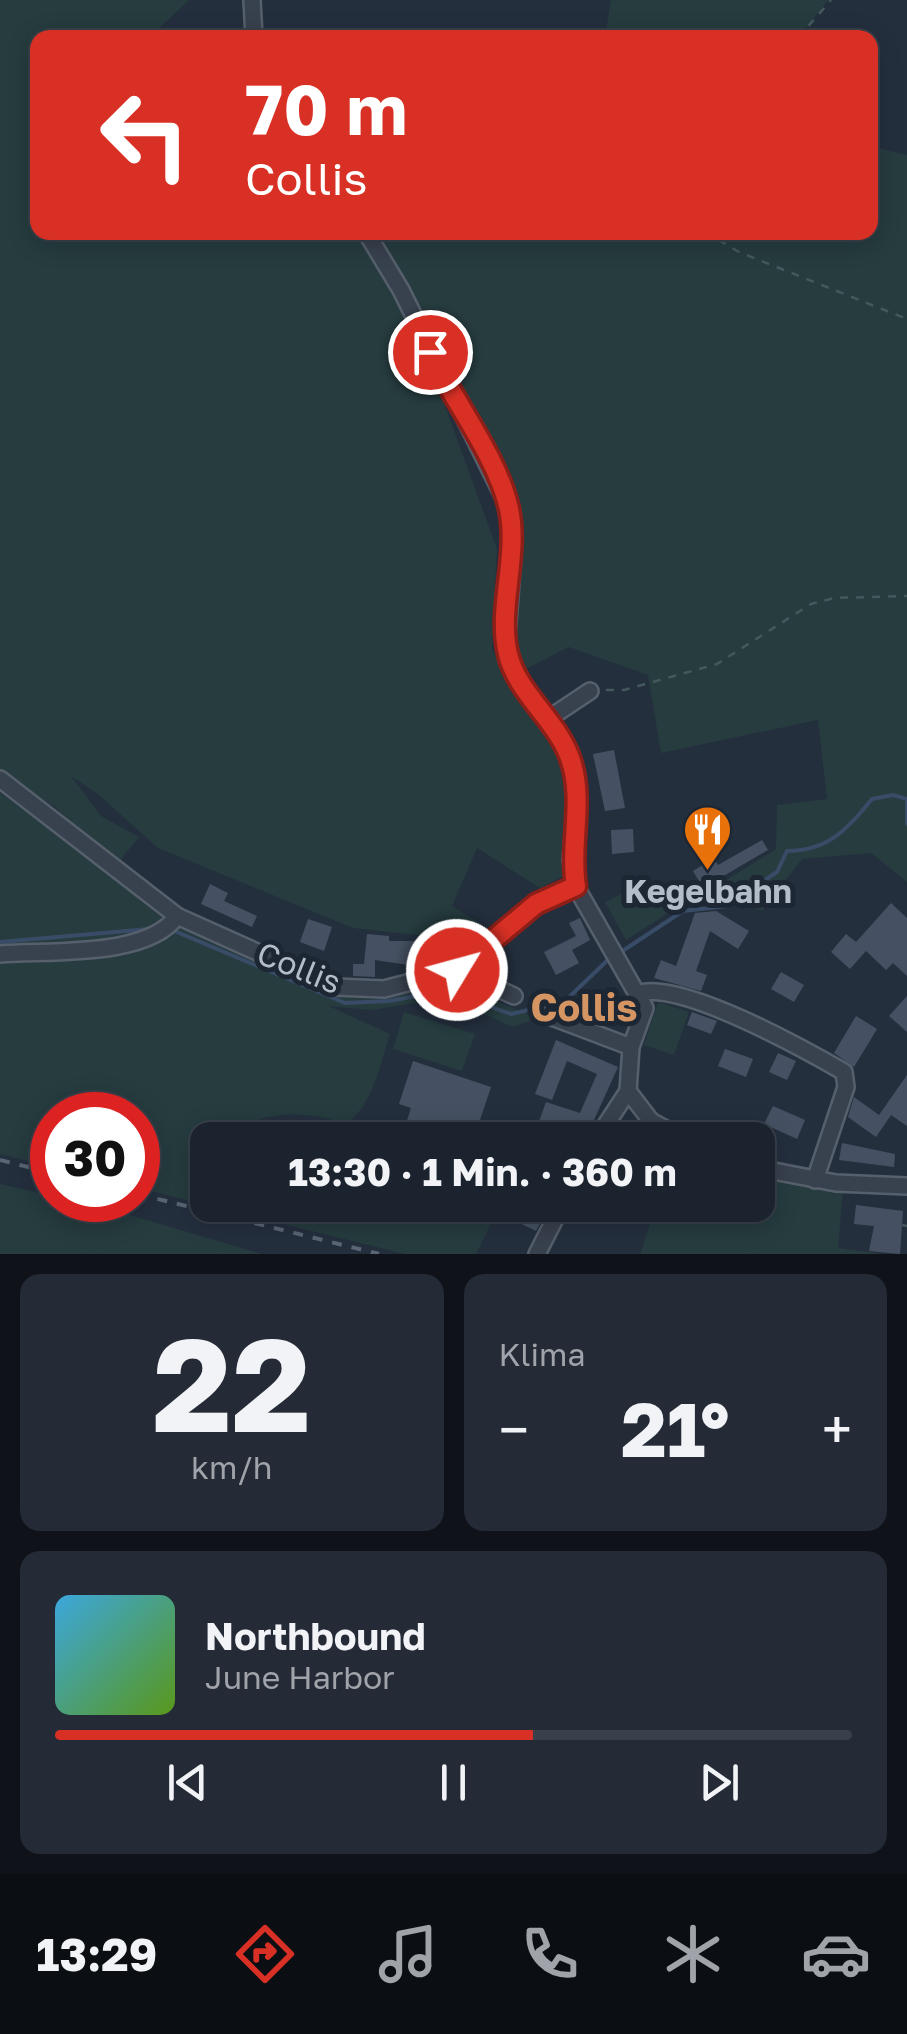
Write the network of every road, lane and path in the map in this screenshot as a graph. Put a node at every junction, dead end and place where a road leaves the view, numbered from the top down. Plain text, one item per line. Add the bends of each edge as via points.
1 (252, 0) edge
2 (831, 0) edge
3 (254, 30) edge
4 (805, 30) edge
5 (371, 240) edge
6 (719, 240) edge
7 (907, 319) edge
8 (907, 596) edge
9 (590, 691) joint
10 (548, 719) junction
11 (0, 779) edge
12 (576, 886) junction
13 (171, 924) junction
14 (0, 954) edge
15 (457, 970) junction
16 (640, 993) junction
17 (514, 996) dead end
18 (549, 1016) dead end
19 (631, 1047) junction
20 (628, 1091) junction
21 (608, 1122) edge
22 (654, 1122) edge
23 (775, 1172) edge
24 (816, 1180) junction
25 (907, 1186) edge
26 (554, 1222) edge
27 (538, 1254) edge

1 - 3 street
2 - 4 path
5 - 10 street via 509,508 514,556 506,649 514,675
6 - 7 path
8 - 9 path via 811,604 717,664 624,690
9 - 10 street
10 - 12 street via 570,758 578,791 571,860
11 - 13 street, Collis via 125,877
12 - 15 street, Collis via 536,904
12 - 16 street
13 - 14 street via 140,944
13 - 15 street, Collis via 335,987 384,989
15 - 17 street
16 - 19 street via 645,1008
16 - 24 street via 660,990 744,1021 844,1072 846,1086
18 - 19 street
19 - 20 street
20 - 21 street
20 - 22 street
23 - 24 street
24 - 25 street
26 - 27 street

